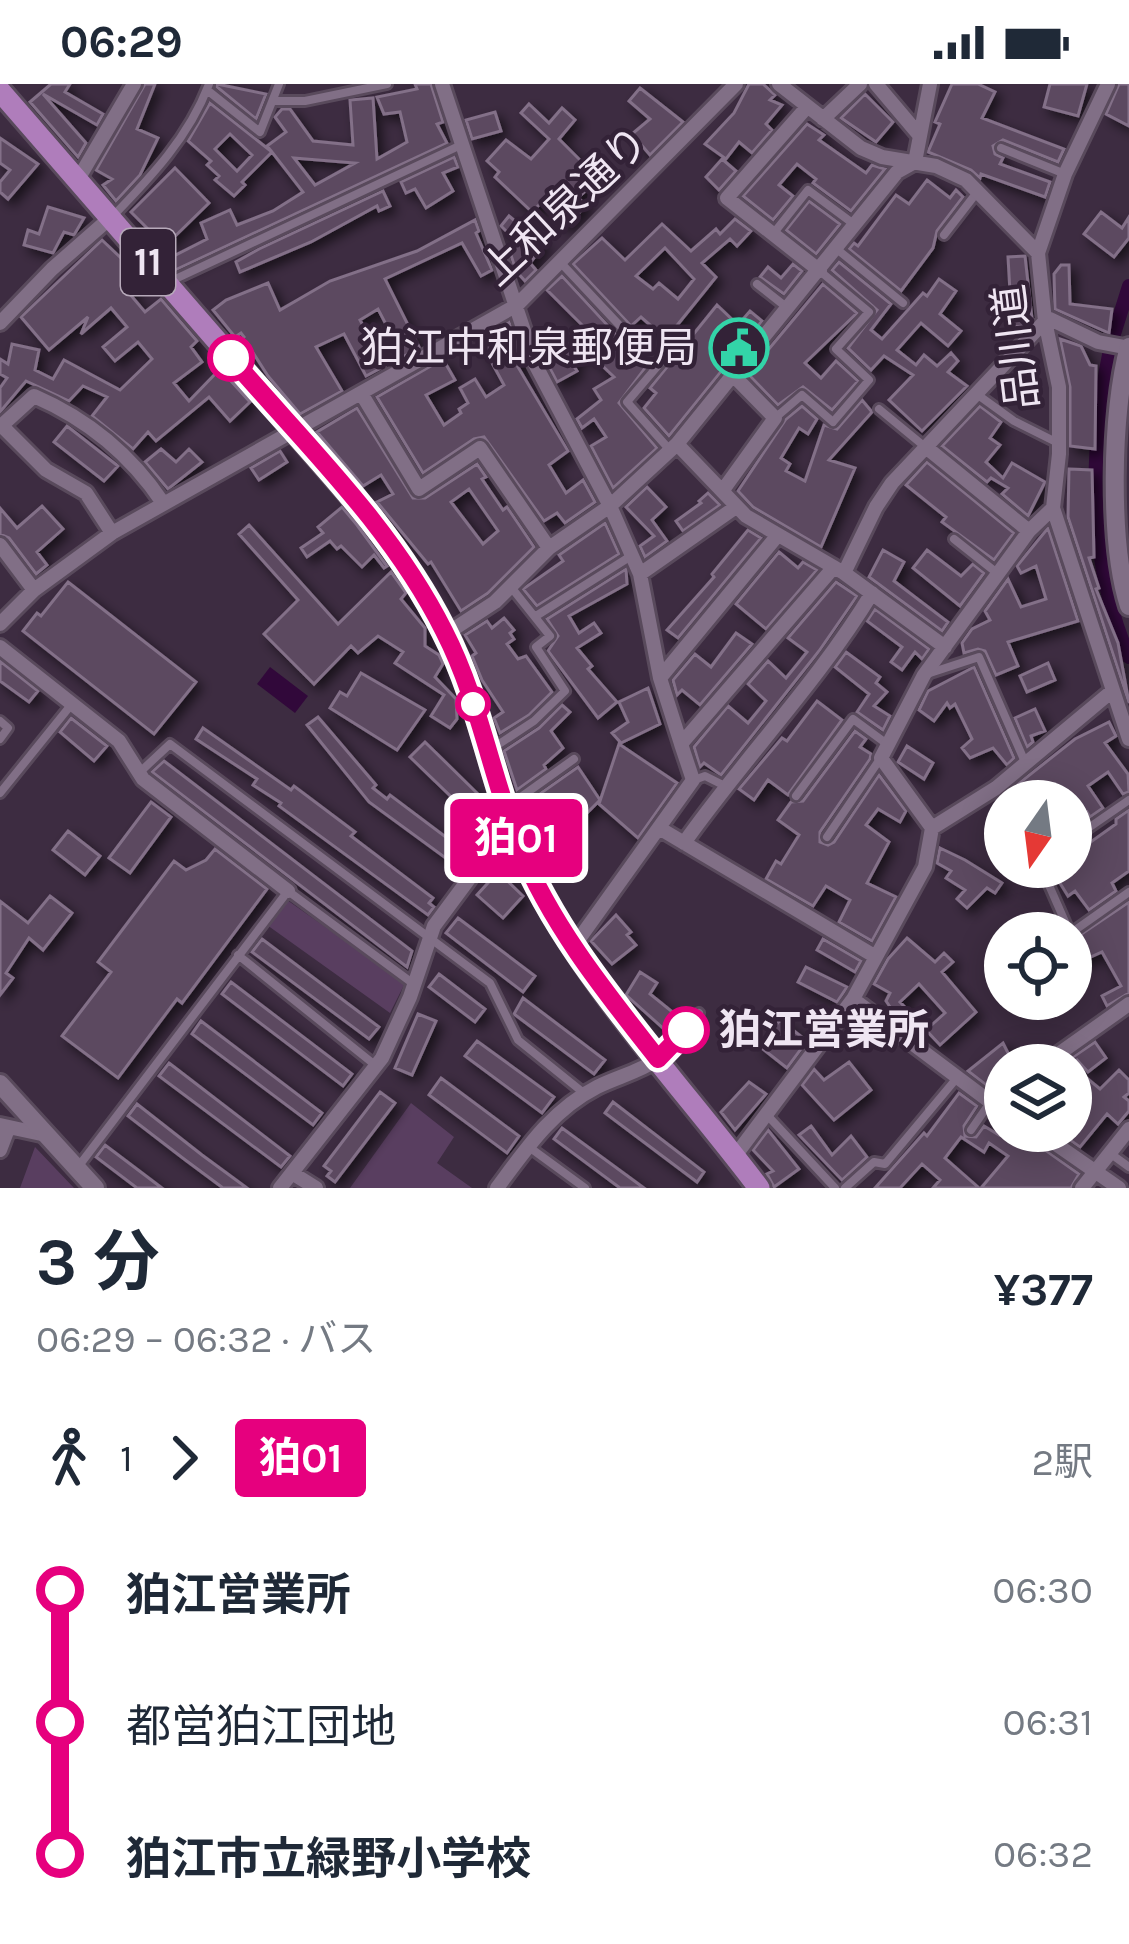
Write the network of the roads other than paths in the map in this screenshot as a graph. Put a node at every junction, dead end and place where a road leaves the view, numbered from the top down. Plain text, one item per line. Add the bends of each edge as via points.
1 (134, 84) edge
2 (279, 84) edge
3 (387, 84) edge
4 (442, 84) edge
5 (736, 84) edge
6 (779, 84) edge
7 (860, 84) edge
8 (876, 84) edge
9 (930, 84) edge
10 (1108, 84) edge
11 (208, 87) edge
12 (365, 87) edge
13 (7, 92) edge
14 (273, 101) junction
15 (807, 107) junction
16 (823, 118) junction
17 (920, 136) junction
18 (460, 145) junction
19 (1000, 148) dead end
20 (915, 162) junction
21 (1065, 174) junction
22 (77, 181) junction
23 (979, 190) junction
24 (110, 218) junction
25 (856, 226) junction
26 (773, 233) junction
27 (944, 235) dead end
28 (838, 250) junction
29 (1038, 253) junction
30 (560, 262) junction
31 (820, 271) junction
32 (166, 284) junction
33 (757, 284) dead end
34 (903, 302) dead end
35 (518, 305) junction
36 (784, 306) junction
37 (1045, 321) junction
38 (0, 323) edge
39 (638, 345) dead end
40 (673, 348) dead end
41 (1129, 348) edge
42 (731, 373) junction
43 (361, 393) junction
44 (977, 394) junction
45 (879, 409) dead end
46 (775, 418) junction
47 (1, 426) edge
48 (295, 433) junction
49 (1059, 443) junction
50 (674, 447) junction
51 (926, 448) junction
52 (724, 490) junction
53 (163, 503) junction
54 (610, 506) junction
55 (736, 507) junction
56 (1053, 508) junction
57 (1029, 531) junction
58 (112, 533) junction
59 (777, 536) junction
60 (954, 539) dead end
61 (0, 545) edge
62 (549, 548) junction
63 (632, 555) junction
64 (839, 570) junction
65 (997, 573) junction
66 (640, 574) junction
67 (511, 587) junction
68 (34, 590) junction
69 (872, 592) junction
70 (1129, 606) edge
71 (536, 616) junction
72 (0, 624) edge
73 (446, 634) junction
74 (0, 647) edge
75 (945, 647) junction
76 (924, 675) junction
77 (660, 678) junction
78 (1111, 692) junction
79 (72, 704) junction
80 (0, 721) edge
81 (0, 739) edge
82 (1129, 739) edge
83 (681, 743) junction
84 (489, 751) junction
85 (884, 751) junction
86 (574, 759) dead end
87 (1025, 762) junction
88 (139, 773) junction
89 (693, 781) junction
90 (724, 786) junction
91 (0, 793) edge
92 (796, 796) dead end
93 (1129, 800) edge
94 (509, 819) junction
95 (1092, 826) edge
96 (659, 828) junction
97 (932, 828) junction
98 (827, 837) dead end
99 (684, 844) junction
100 (288, 891) junction
101 (1129, 892) edge
102 (1092, 918) edge
103 (430, 938) junction
104 (574, 946) junction
105 (238, 955) junction
106 (876, 957) junction
107 (415, 985) junction
108 (853, 999) junction
109 (1129, 1004) edge
110 (699, 1013) dead end
111 (1073, 1044) edge
112 (658, 1059) junction
113 (376, 1066) junction
114 (957, 1079) junction
115 (0, 1084) edge
116 (585, 1094) junction
117 (984, 1099) edge
118 (984, 1111) edge
119 (766, 1115) junction
120 (4, 1127) edge
121 (1129, 1129) edge
122 (970, 1130) dead end
123 (46, 1135) junction
124 (528, 1146) junction
125 (0, 1150) edge
126 (1067, 1152) edge
127 (1109, 1154) junction
128 (735, 1156) junction
129 (1129, 1167) edge
130 (77, 1168) junction
131 (1095, 1171) junction
132 (292, 1172) junction
133 (94, 1188) edge
134 (280, 1188) edge
135 (316, 1188) edge
136 (499, 1188) edge
137 (585, 1188) edge
138 (759, 1188) edge
139 (836, 1188) edge
140 (845, 1188) edge
141 (1082, 1188) edge
142 (1119, 1188) edge

1 - 22 street
2 - 14 lane
3 - 12 lane
4 - 18 street
5 - 30 street, 上和泉通り
6 - 15 street, 品川道
7 - 16 street
8 - 17 street
9 - 17 street
10 - 21 street
11 - 14 lane via 260,132
11 - 24 lane via 158,170
12 - 14 lane
13 - 22 main road, 11
15 - 16 street, 品川道
15 - 26 street via 727,198
16 - 20 street, 品川道 via 861,148
17 - 20 street
18 - 32 lane
18 - 35 street
19 - 21 lane
20 - 23 street, 品川道
20 - 25 street via 897,172
21 - 29 street
22 - 24 main road, 11
23 - 27 lane
23 - 29 street, 品川道
24 - 32 main road, 11
24 - 38 street
25 - 26 lane via 808,190
25 - 28 street
26 - 31 street
28 - 31 street
28 - 34 lane
29 - 37 street, 品川道
30 - 35 street, 上和泉通り
30 - 39 lane
31 - 36 street
31 - 46 lane via 869,312 836,349 869,380 832,422 802,395
32 - 48 main road, 11
33 - 36 lane
35 - 43 street, 上和泉通り
35 - 54 street via 551,401
36 - 42 street
37 - 41 street
37 - 44 street
37 - 49 street, 品川道 via 1059,386
40 - 50 lane via 628,402
41 - 70 street via 1119,405 1118,539
42 - 46 street
42 - 50 street
43 - 48 street, 上和泉通り
43 - 62 street via 418,489 480,448
44 - 49 lane
44 - 51 street
45 - 51 lane
46 - 52 street
47 - 53 street via 34,396 69,411 139,468
47 - 58 street via 46,470 86,493
48 - 53 street, 上和泉通り
48 - 73 main road, 11 via 385,536
49 - 56 street, 品川道
50 - 52 street
50 - 54 street
51 - 57 street
51 - 64 street via 892,483
52 - 55 street
53 - 58 street, 上和泉通り
54 - 62 street
54 - 63 street
55 - 59 street
55 - 66 street
56 - 57 street
56 - 78 street, 品川道
57 - 65 street
58 - 68 street, 上和泉通り
59 - 64 street
59 - 77 street
60 - 65 lane
61 - 68 street
62 - 67 street
63 - 66 street
63 - 71 lane
64 - 69 street
64 - 83 street
65 - 75 street
66 - 77 street
67 - 71 lane
67 - 73 street
68 - 72 street, 上和泉通り
69 - 75 street
69 - 90 street via 841,644
71 - 84 lane via 550,636 536,647 566,691
73 - 84 main road, 11
74 - 79 street
75 - 76 street
76 - 85 street
76 - 87 lane via 980,657
77 - 83 street
78 - 82 street, 品川道
78 - 87 street
79 - 88 street via 119,741
79 - 91 lane
80 - 81 lane via 8,728
83 - 89 street
84 - 94 main road, 11
85 - 92 lane via 853,719
85 - 97 street
85 - 98 lane
86 - 94 lane
87 - 97 street
88 - 100 street
88 - 103 lane via 170,745
89 - 90 lane via 705,776
89 - 96 street
90 - 99 street
93 - 95 lane
94 - 103 street
94 - 104 main road, 11
96 - 99 street
96 - 104 street
97 - 106 street via 925,867
99 - 106 street
100 - 105 lane
100 - 107 lane
101 - 102 lane
103 - 107 street
103 - 116 lane via 490,983 518,1040
104 - 112 main road, 11
105 - 113 lane
105 - 130 lane
106 - 108 street
107 - 113 street
108 - 114 street
108 - 119 street
109 - 111 street
110 - 112 lane
112 - 116 street
112 - 128 main road, 11
113 - 132 street
114 - 117 street
114 - 140 lane via 884,1164 874,1162
115 - 123 street
116 - 124 street
118 - 122 lane
119 - 128 street
119 - 139 lane
120 - 123 street
120 - 125 street
121 - 127 street
123 - 130 street
124 - 136 street
124 - 137 lane
126 - 131 street
127 - 129 lane
127 - 131 street
128 - 138 main road, 11
130 - 133 street
131 - 141 street
131 - 142 street
132 - 134 street
132 - 135 street

